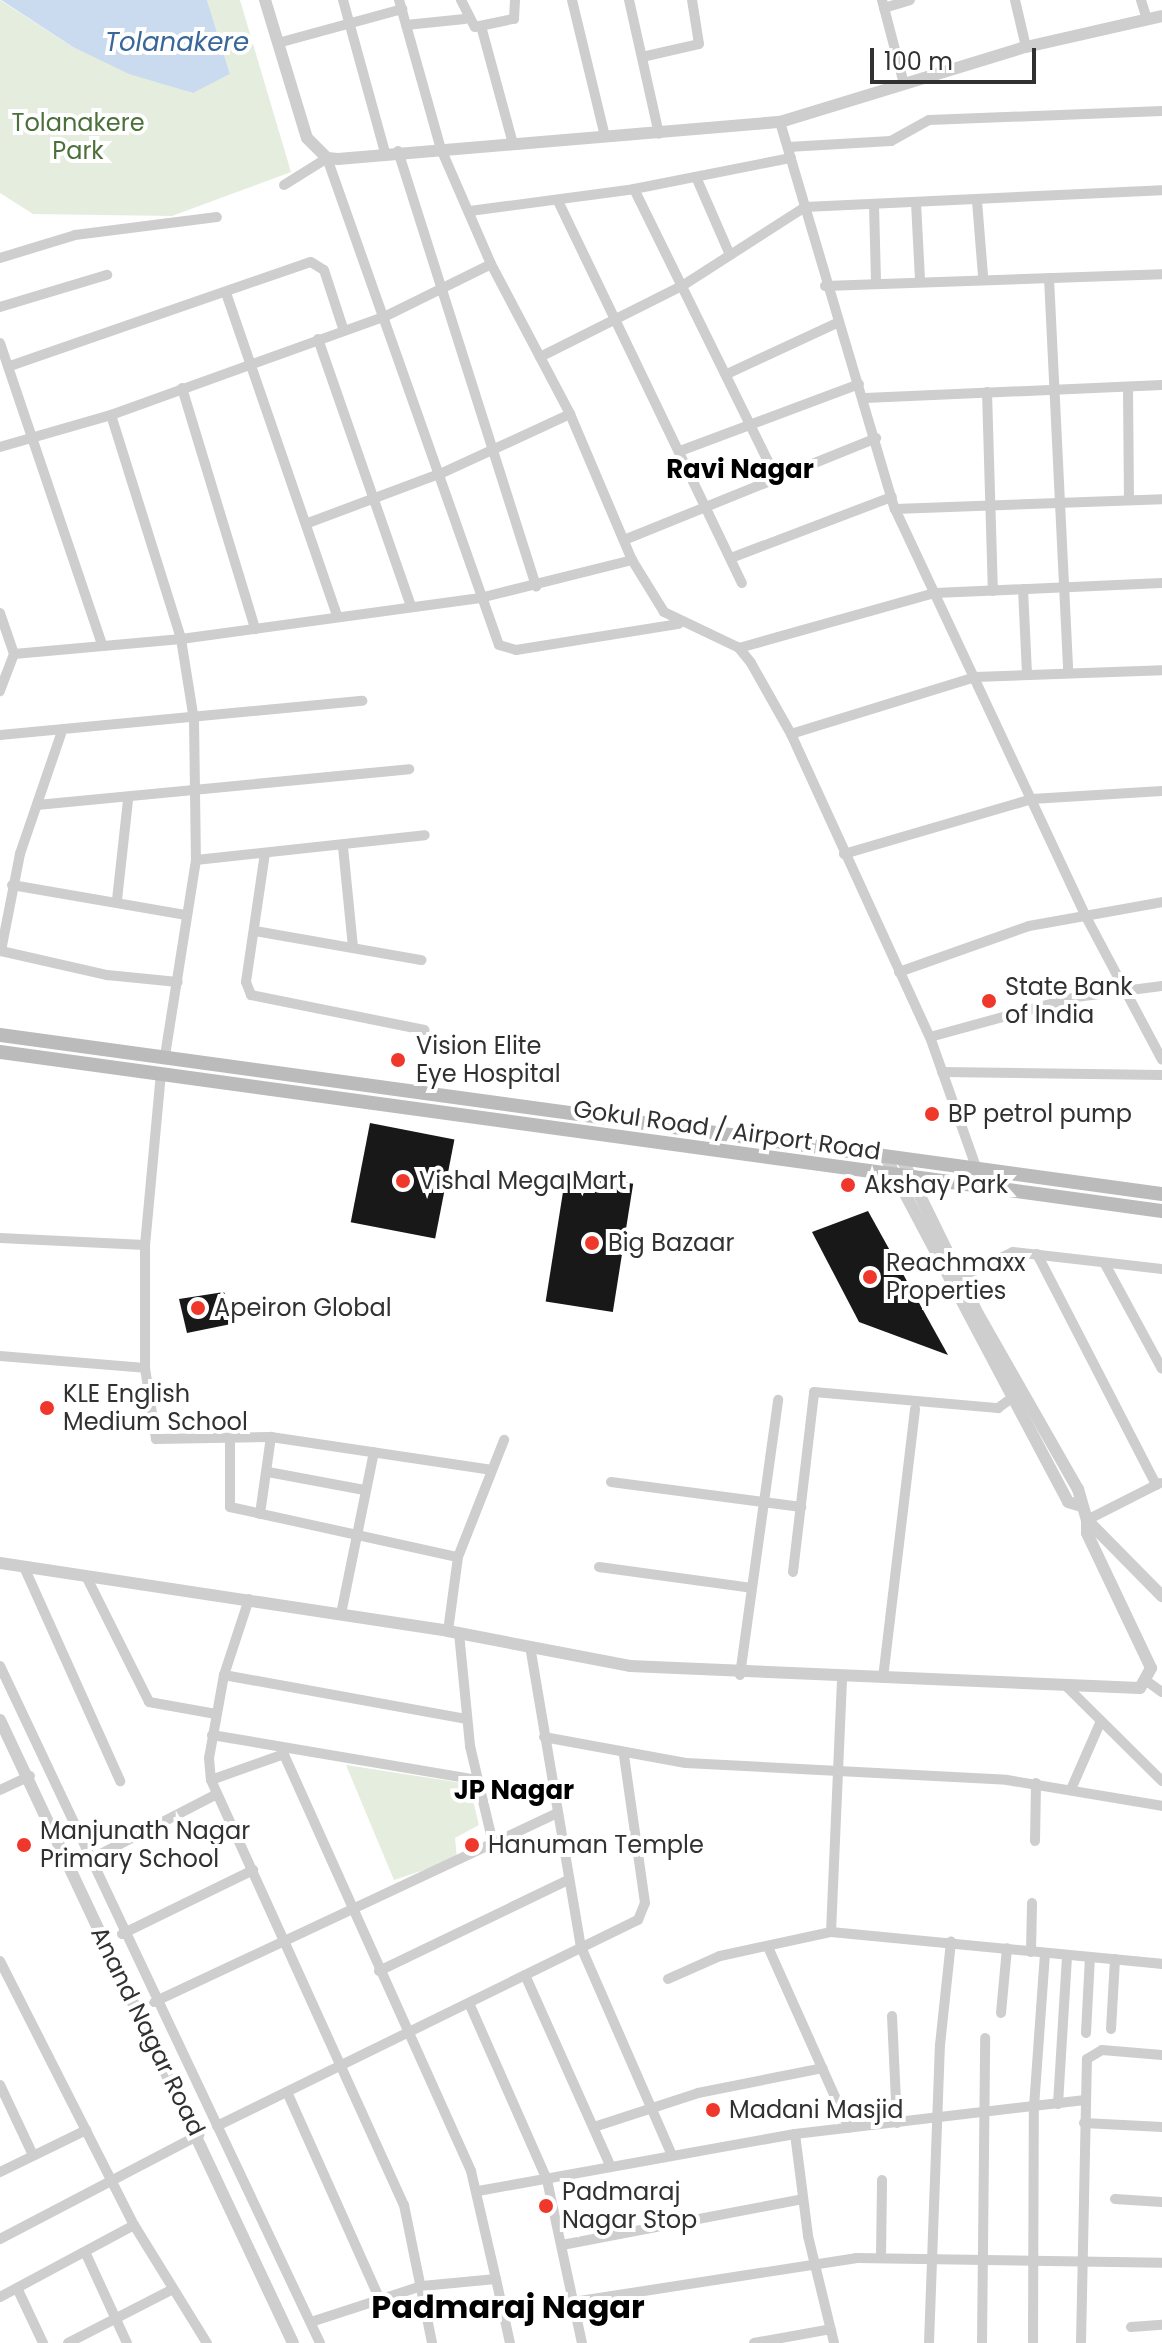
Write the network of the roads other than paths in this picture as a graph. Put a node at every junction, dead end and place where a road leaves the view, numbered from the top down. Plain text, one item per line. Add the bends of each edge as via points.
1 (265, 0) edge
2 (343, 0) edge
3 (461, 0) edge
4 (515, 0) edge
5 (572, 0) edge
6 (629, 0) edge
7 (692, 0) edge
8 (910, 0) edge
9 (1015, 0) edge
10 (1141, 0) edge
11 (883, 4) edge
12 (400, 5) edge
13 (1162, 16) edge
14 (465, 19) junction
15 (1147, 20) junction
16 (348, 25) junction
17 (406, 25) junction
18 (481, 26) junction
19 (278, 43) junction
20 (1026, 47) junction
21 (642, 57) junction
22 (904, 84) junction
23 (1162, 111) edge
24 (780, 122) junction
25 (659, 134) junction
26 (605, 136) junction
27 (513, 144) junction
28 (441, 149) junction
29 (391, 152) junction
30 (789, 152) junction
31 (327, 158) junction
32 (696, 177) junction
33 (284, 185) dead end
34 (634, 189) junction
35 (1162, 190) edge
36 (558, 201) junction
37 (977, 201) junction
38 (916, 203) junction
39 (874, 205) junction
40 (805, 207) junction
41 (470, 211) junction
42 (217, 217) dead end
43 (730, 255) junction
44 (0, 258) edge
45 (491, 264) junction
46 (1162, 274) edge
47 (107, 275) dead end
48 (983, 276) junction
49 (1049, 278) junction
50 (920, 280) junction
51 (876, 281) junction
52 (682, 286) junction
53 (825, 286) junction
54 (226, 293) junction
55 (441, 294) junction
56 (0, 307) edge
57 (386, 316) junction
58 (618, 322) junction
59 (839, 322) junction
60 (343, 328) junction
61 (318, 339) junction
62 (0, 345) edge
63 (540, 357) junction
64 (248, 363) junction
65 (10, 366) junction
66 (727, 374) junction
67 (859, 384) junction
68 (1162, 385) edge
69 (182, 388) junction
70 (1128, 388) junction
71 (1056, 389) junction
72 (987, 392) junction
73 (865, 398) junction
74 (570, 414) junction
75 (111, 415) junction
76 (753, 427) junction
77 (31, 437) junction
78 (876, 438) junction
79 (0, 447) edge
80 (497, 448) junction
81 (680, 451) junction
82 (442, 473) junction
83 (777, 479) junction
84 (892, 497) junction
85 (379, 498) junction
86 (1162, 499) edge
87 (1129, 500) junction
88 (1063, 503) junction
89 (994, 505) junction
90 (708, 508) junction
91 (895, 509) junction
92 (308, 523) junction
93 (624, 540) junction
94 (731, 558) junction
95 (632, 560) junction
96 (742, 583) dead end
97 (1162, 583) edge
98 (536, 587) junction
99 (1066, 587) junction
100 (1023, 589) junction
101 (993, 591) junction
102 (935, 593) junction
103 (480, 598) junction
104 (411, 606) junction
105 (0, 613) edge
106 (337, 616) junction
107 (679, 624) junction
108 (255, 629) junction
109 (181, 639) junction
110 (4, 641) edge
111 (102, 645) junction
112 (739, 648) junction
113 (14, 654) junction
114 (1162, 670) edge
115 (1068, 672) junction
116 (1027, 674) junction
117 (975, 677) junction
118 (0, 691) edge
119 (362, 701) dead end
120 (194, 720) junction
121 (61, 734) junction
122 (791, 734) junction
123 (0, 735) edge
124 (409, 769) dead end
125 (1162, 791) edge
126 (197, 792) junction
127 (1032, 799) junction
128 (128, 801) junction
129 (37, 805) junction
130 (425, 835) dead end
131 (343, 847) junction
132 (265, 853) junction
133 (844, 854) junction
134 (196, 860) junction
135 (12, 885) junction
136 (117, 900) junction
137 (1162, 902) edge
138 (1084, 913) junction
139 (186, 915) junction
140 (255, 931) junction
141 (353, 948) junction
142 (422, 960) dead end
143 (899, 972) junction
144 (178, 982) junction
145 (1162, 986) edge
146 (1125, 988) junction
147 (424, 1030) dead end
148 (0, 1035) edge
149 (930, 1037) junction
150 (0, 1052) edge
151 (165, 1056) junction
152 (1162, 1060) edge
153 (942, 1072) junction
154 (161, 1073) junction
155 (1162, 1075) edge
156 (885, 1156) junction
157 (902, 1159) junction
158 (977, 1169) junction
159 (892, 1176) junction
160 (910, 1178) junction
161 (983, 1187) junction
162 (1162, 1194) edge
163 (1162, 1211) edge
164 (0, 1238) edge
165 (145, 1245) junction
166 (1037, 1254) junction
167 (1105, 1264) junction
168 (948, 1267) junction
169 (1162, 1269) edge
170 (960, 1278) junction
171 (0, 1356) edge
172 (145, 1368) junction
173 (1162, 1369) edge
174 (1015, 1395) junction
175 (778, 1400) dead end
176 (915, 1409) dead end
177 (271, 1437) junction
178 (230, 1438) junction
179 (504, 1440) dead end
180 (374, 1452) junction
181 (491, 1470) junction
182 (268, 1472) junction
183 (611, 1482) dead end
184 (1159, 1484) edge
185 (364, 1490) junction
186 (764, 1502) junction
187 (801, 1507) junction
188 (260, 1514) junction
189 (1087, 1520) junction
190 (355, 1531) junction
191 (458, 1557) junction
192 (0, 1563) edge
193 (24, 1567) junction
194 (599, 1567) dead end
195 (793, 1572) dead end
196 (86, 1576) junction
197 (752, 1588) junction
198 (1162, 1596) edge
199 (249, 1599) junction
200 (341, 1614) junction
201 (454, 1632) junction
202 (530, 1646) junction
203 (0, 1666) edge
204 (224, 1675) junction
205 (740, 1675) junction
206 (842, 1676) junction
207 (883, 1678) junction
208 (1148, 1682) junction
209 (1067, 1687) junction
210 (1162, 1692) edge
211 (216, 1714) junction
212 (467, 1719) junction
213 (0, 1720) edge
214 (1101, 1721) junction
215 (212, 1735) junction
216 (544, 1737) junction
217 (282, 1751) junction
218 (624, 1755) junction
219 (839, 1772) junction
220 (30, 1776) junction
221 (211, 1780) junction
222 (477, 1780) junction
223 (120, 1781) dead end
224 (1162, 1781) edge
225 (1036, 1783) junction
226 (1072, 1787) junction
227 (0, 1790) edge
228 (217, 1794) junction
229 (1162, 1806) edge
230 (555, 1814) junction
231 (1035, 1841) dead end
232 (493, 1843) junction
233 (89, 1860) junction
234 (253, 1870) junction
235 (566, 1881) junction
236 (1032, 1903) dead end
237 (353, 1907) junction
238 (831, 1932) junction
239 (122, 1934) junction
240 (283, 1938) junction
241 (951, 1942) junction
242 (581, 1947) junction
243 (768, 1947) junction
244 (1007, 1948) junction
245 (1031, 1952) junction
246 (1045, 1953) junction
247 (1067, 1955) junction
248 (1090, 1957) junction
249 (1115, 1959) junction
250 (0, 1961) edge
251 (1162, 1964) edge
252 (379, 1971) junction
253 (525, 1975) junction
254 (668, 1979) dead end
255 (5, 1986) edge
256 (154, 2002) junction
257 (469, 2003) junction
258 (1001, 2013) dead end
259 (892, 2016) dead end
260 (1111, 2029) dead end
261 (408, 2033) junction
262 (1086, 2033) dead end
263 (985, 2038) dead end
264 (1162, 2055) edge
265 (339, 2064) junction
266 (823, 2068) junction
267 (0, 2085) edge
268 (287, 2092) junction
269 (1085, 2100) junction
270 (655, 2104) junction
271 (1058, 2104) junction
272 (1034, 2107) junction
273 (985, 2115) junction
274 (937, 2119) junction
275 (897, 2123) junction
276 (1084, 2123) junction
277 (217, 2126) junction
278 (594, 2127) junction
279 (1162, 2127) edge
280 (849, 2128) junction
281 (86, 2130) junction
282 (795, 2134) junction
283 (199, 2135) junction
284 (671, 2153) junction
285 (33, 2155) junction
286 (610, 2165) junction
287 (0, 2172) edge
288 (547, 2180) junction
289 (882, 2180) dead end
290 (111, 2182) junction
291 (478, 2191) junction
292 (803, 2199) junction
293 (1115, 2199) dead end
294 (1162, 2202) edge
295 (134, 2225) junction
296 (0, 2239) edge
297 (562, 2245) junction
298 (86, 2254) junction
299 (934, 2255) junction
300 (881, 2256) junction
301 (1033, 2256) junction
302 (986, 2257) junction
303 (1083, 2259) junction
304 (1162, 2263) edge
305 (814, 2264) junction
306 (496, 2279) junction
307 (422, 2286) junction
308 (173, 2289) junction
309 (18, 2290) junction
310 (0, 2297) edge
311 (379, 2298) junction
312 (573, 2302) junction
313 (115, 2317) junction
314 (311, 2322) junction
315 (1162, 2325) edge
316 (1131, 2327) dead end
317 (831, 2329) junction
318 (43, 2343) edge
319 (68, 2343) edge
320 (127, 2343) edge
321 (207, 2343) edge
322 (293, 2343) edge
323 (320, 2343) edge
324 (432, 2343) edge
325 (510, 2343) edge
326 (582, 2343) edge
327 (754, 2343) edge
328 (834, 2343) edge
329 (929, 2343) edge
330 (982, 2343) edge
331 (1033, 2343) edge
332 (1081, 2343) edge

1 - 19 street
2 - 16 street
3 - 14 street
4 - 18 street via 514,19
5 - 26 street
6 - 21 street
7 - 21 street via 699,44
8 - 11 street
9 - 20 street
10 - 15 street
11 - 22 street
12 - 16 street
12 - 17 street
13 - 15 street
14 - 17 street
14 - 18 street
15 - 20 street
16 - 19 street
16 - 29 street
17 - 28 street
18 - 27 street
19 - 31 street via 307,138
20 - 22 street
21 - 25 street
22 - 24 street
23 - 30 street via 929,120 898,139
24 - 25 street
24 - 30 street
25 - 26 street
26 - 27 street
27 - 28 street
28 - 29 street
28 - 41 street
29 - 31 street
29 - 55 street
30 - 32 street
30 - 40 street
31 - 33 street
31 - 57 street
32 - 34 street
32 - 43 street
34 - 36 street
34 - 52 street
35 - 37 street
36 - 41 street
36 - 58 street
37 - 38 street
37 - 48 street
38 - 39 street
38 - 50 street
39 - 40 street
39 - 51 street
40 - 43 street
40 - 53 street
41 - 45 street
42 - 44 street via 75,235
43 - 52 street
45 - 55 street
45 - 63 street
46 - 49 street
47 - 56 street
48 - 49 street
48 - 50 street
49 - 71 street
50 - 51 street
51 - 53 street
52 - 58 street
52 - 66 street
53 - 59 street
54 - 60 street via 311,262 324,270
54 - 64 street
54 - 65 street
55 - 57 street
55 - 80 street
57 - 60 street
57 - 82 street
58 - 63 street
58 - 81 street
59 - 66 street
59 - 67 street
60 - 61 street
61 - 64 street
61 - 85 street
62 - 65 street
63 - 74 street
64 - 69 street
64 - 92 street
65 - 77 street
66 - 76 street
67 - 73 street
67 - 76 street
68 - 70 street
69 - 75 street
69 - 108 street
70 - 71 street
70 - 87 street
71 - 72 street
71 - 88 street
72 - 73 street
72 - 89 street
73 - 78 street
74 - 80 street
74 - 93 street
75 - 77 street
75 - 109 street
76 - 81 street
76 - 83 street
77 - 79 street
77 - 111 street
78 - 83 street
78 - 84 street
80 - 82 street
80 - 98 street
81 - 90 street
82 - 85 street
82 - 103 street
83 - 90 street
84 - 91 street
84 - 94 street
85 - 92 street
85 - 104 street
86 - 87 street
87 - 88 street
88 - 89 street
88 - 99 street
89 - 91 street
89 - 101 street
90 - 93 street
90 - 94 street
91 - 102 street
92 - 106 street
93 - 95 street
94 - 96 street
95 - 98 street
95 - 107 street via 664,612
97 - 99 street
98 - 103 street
99 - 100 street
99 - 115 street
100 - 101 street
100 - 116 street
101 - 102 street
102 - 112 street
102 - 117 street
103 - 104 street
103 - 107 street via 504,649
104 - 106 street
105 - 110 street
106 - 108 street
107 - 112 street
108 - 109 street
109 - 111 street
109 - 120 street
110 - 113 street
111 - 113 street
112 - 122 street
113 - 118 street
114 - 115 street
115 - 116 street
116 - 117 street
117 - 122 street
117 - 127 street
119 - 120 street
120 - 121 street
120 - 126 street
121 - 123 street
121 - 129 street
122 - 133 street
124 - 126 street
125 - 127 street
126 - 128 street
126 - 134 street
127 - 133 street
127 - 138 street
128 - 129 street
128 - 136 street
129 - 135 street
130 - 131 street
131 - 132 street
131 - 141 street
132 - 134 street
132 - 140 street
133 - 143 street
134 - 139 street
135 - 136 street
135 - 144 street via 0,942 7,955
136 - 139 street
137 - 138 street
138 - 143 street
138 - 146 street
139 - 144 street
140 - 141 street
140 - 147 street via 246,982 251,995
141 - 142 street
143 - 149 street
144 - 151 street
145 - 146 street
146 - 149 street
146 - 152 street
148 - 151 main road, Gokul Road / Airport Road
149 - 153 street
150 - 154 main road, Gokul Road / Airport Road
151 - 156 main road, Gokul Road / Airport Road
153 - 155 street
153 - 158 street
154 - 159 main road, Gokul Road / Airport Road
154 - 165 street
156 - 157 main road, Gokul Road / Airport Road
156 - 159 street
157 - 158 main road, Gokul Road / Airport Road
157 - 160 street
158 - 161 street
158 - 162 main road, Gokul Road / Airport Road
159 - 160 main road, Gokul Road / Airport Road
159 - 168 street
160 - 161 main road, Gokul Road / Airport Road
160 - 168 street
161 - 163 main road, Gokul Road / Airport Road
164 - 165 street
165 - 172 street
166 - 167 street
166 - 170 street via 1006,1254
166 - 184 street
167 - 169 street
167 - 173 street
168 - 170 street
168 - 174 street
170 - 174 street
171 - 172 street
172 - 178 street via 156,1439
174 - 187 street via 998,1408 814,1392
174 - 189 street via 1068,1502 1081,1506
175 - 186 street
176 - 207 street
177 - 178 street
177 - 180 street
177 - 182 street
178 - 188 street via 227,1501
179 - 181 street
180 - 181 street
180 - 185 street
181 - 191 street
182 - 185 street
182 - 188 street
183 - 186 street
184 - 189 street
185 - 190 street
186 - 187 street
186 - 197 street
187 - 195 street
188 - 190 street
189 - 198 street
189 - 208 street via 1087,1533 1144,1646
190 - 191 street
190 - 200 street
191 - 201 street
192 - 193 street
193 - 196 street
193 - 223 street
194 - 197 street
196 - 199 street
196 - 211 street via 149,1702
197 - 205 street
199 - 200 street
199 - 204 street
200 - 201 street
201 - 202 street
201 - 212 street
202 - 205 street via 630,1666
202 - 216 street
203 - 233 street
204 - 211 street
204 - 212 street
205 - 206 street
206 - 207 street
206 - 219 street
207 - 209 street
208 - 209 street via 1131,1690
208 - 210 street
209 - 214 street
211 - 215 street
212 - 222 street
213 - 220 street, Anand Nagar Road
214 - 224 street
214 - 226 street
215 - 217 street
215 - 221 street
216 - 218 street
216 - 230 street
217 - 221 street
217 - 222 street
217 - 237 street
218 - 219 street
218 - 242 street via 645,1903 633,1925
219 - 225 street
219 - 238 street
220 - 227 street
220 - 283 street, Anand Nagar Road via 136,2013
221 - 228 street
222 - 232 street
225 - 226 street
225 - 231 street
226 - 229 street
228 - 233 street
228 - 234 street
230 - 232 street
230 - 235 street
232 - 237 street
233 - 239 street
234 - 239 street
234 - 240 street
235 - 242 street
235 - 252 street
236 - 245 street
237 - 240 street
237 - 252 street
238 - 241 street
238 - 243 street
239 - 256 street
240 - 256 street
240 - 265 street
241 - 244 street
241 - 274 street
242 - 253 street
242 - 270 street
243 - 254 street via 720,1956
243 - 266 street
244 - 245 street
244 - 258 street
245 - 246 street
246 - 247 street
246 - 272 street
247 - 248 street
247 - 271 street
248 - 249 street
248 - 262 street
249 - 251 street
249 - 260 street
250 - 255 street
252 - 261 street
253 - 257 street
253 - 278 street
255 - 281 street
256 - 277 street
257 - 261 street
257 - 288 street
259 - 275 street
261 - 265 street
261 - 291 street
263 - 273 street
264 - 269 street via 1089,2054
265 - 268 street
265 - 307 street via 404,2205
266 - 270 street
266 - 280 street
267 - 285 street
268 - 277 street
268 - 311 street
269 - 271 street
269 - 276 street
270 - 278 street
270 - 284 street
271 - 272 street
272 - 273 street
272 - 301 street
273 - 274 street
273 - 302 street
274 - 275 street
274 - 299 street
275 - 280 street
276 - 279 street
276 - 303 street
277 - 314 street
278 - 286 street
280 - 282 street
281 - 285 street
281 - 290 street
282 - 284 street
282 - 292 street
283 - 290 street
283 - 322 street, Anand Nagar Road
284 - 286 street
285 - 287 street
286 - 288 street
288 - 291 street
288 - 297 street
289 - 300 street
290 - 295 street
290 - 296 street
291 - 306 street
292 - 297 street
292 - 305 street
293 - 294 street
295 - 298 street
295 - 308 street
297 - 312 street
298 - 309 street
298 - 313 street
299 - 300 street
299 - 302 street
299 - 329 street
300 - 305 street
301 - 302 street
301 - 303 street
301 - 331 street
302 - 330 street
303 - 304 street
303 - 332 street
305 - 312 street
305 - 317 street
306 - 307 street
306 - 325 street
307 - 311 street
307 - 324 street
308 - 313 street
308 - 321 street
309 - 310 street
309 - 318 street
311 - 314 street
312 - 326 street
313 - 319 street
313 - 320 street
314 - 323 street
315 - 316 street
317 - 327 street
317 - 328 street

